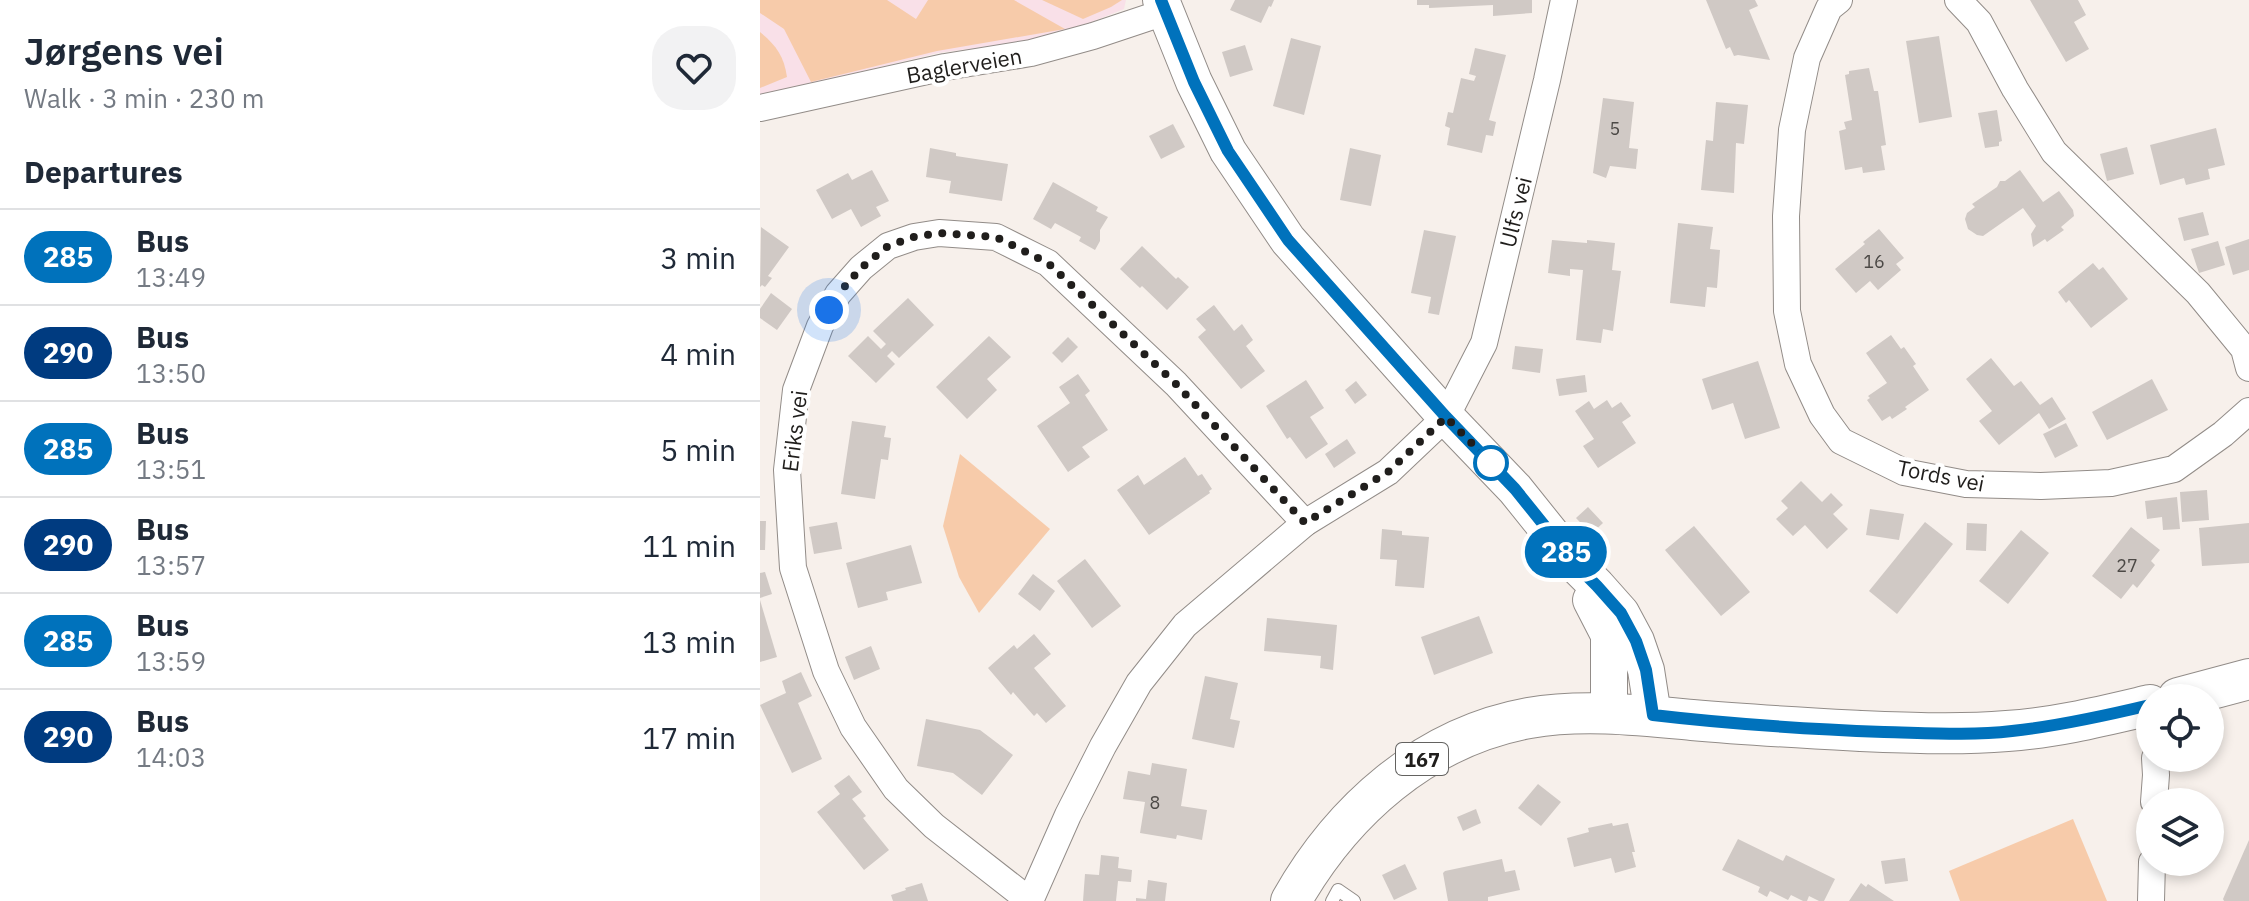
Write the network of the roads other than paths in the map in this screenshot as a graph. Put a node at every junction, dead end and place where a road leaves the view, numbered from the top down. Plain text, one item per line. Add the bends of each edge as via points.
1 (1564, 0) edge
2 (1839, 0) edge
3 (1958, 0) edge
4 (1163, 6) edge
5 (760, 108) edge
6 (2249, 368) edge
7 (2249, 411) edge
8 (1446, 417) junction
9 (1305, 523) junction
10 (1576, 565) junction
11 (2249, 679) edge
12 (2224, 686) edge
13 (2136, 709) edge
14 (1609, 714) junction
15 (1653, 715) junction
16 (2152, 876) edge
17 (1030, 901) edge
18 (1291, 901) edge
19 (1332, 901) edge
20 (1354, 901) edge
21 (2151, 901) edge

1 - 8 street, Ulfs vei via 1484,343
2 - 7 street, Tords vei via 1829,8 1807,58 1792,130 1786,216 1787,311 1798,364 1841,441 1904,472 1966,484 2111,483 2174,469
3 - 6 street via 1979,22 2054,152 2198,293 2244,349
4 - 5 street, Baglerveien via 1093,36 1031,53
4 - 8 street via 1228,151 1288,240
8 - 9 street, Ulfs vei via 1388,472
8 - 10 street via 1515,489
9 - 17 street, Ulfs vei via 1185,625 1139,683 1096,759
9 - 17 street, Eriks vei via 1176,384 1048,263 996,237 939,233 888,246 838,294 796,390 787,470 793,568 826,671 853,727 896,789 934,826
10 - 14 street via 1609,635
10 - 15 street via 1621,613 1636,641
11 - 12 main road
13 - 15 main road, 167 via 2072,723 1968,733
14 - 15 main road, 167
14 - 18 main road, 167 via 1526,719 1471,734 1427,756 1359,810
16 - 21 street
19 - 20 lane via 1338,890

